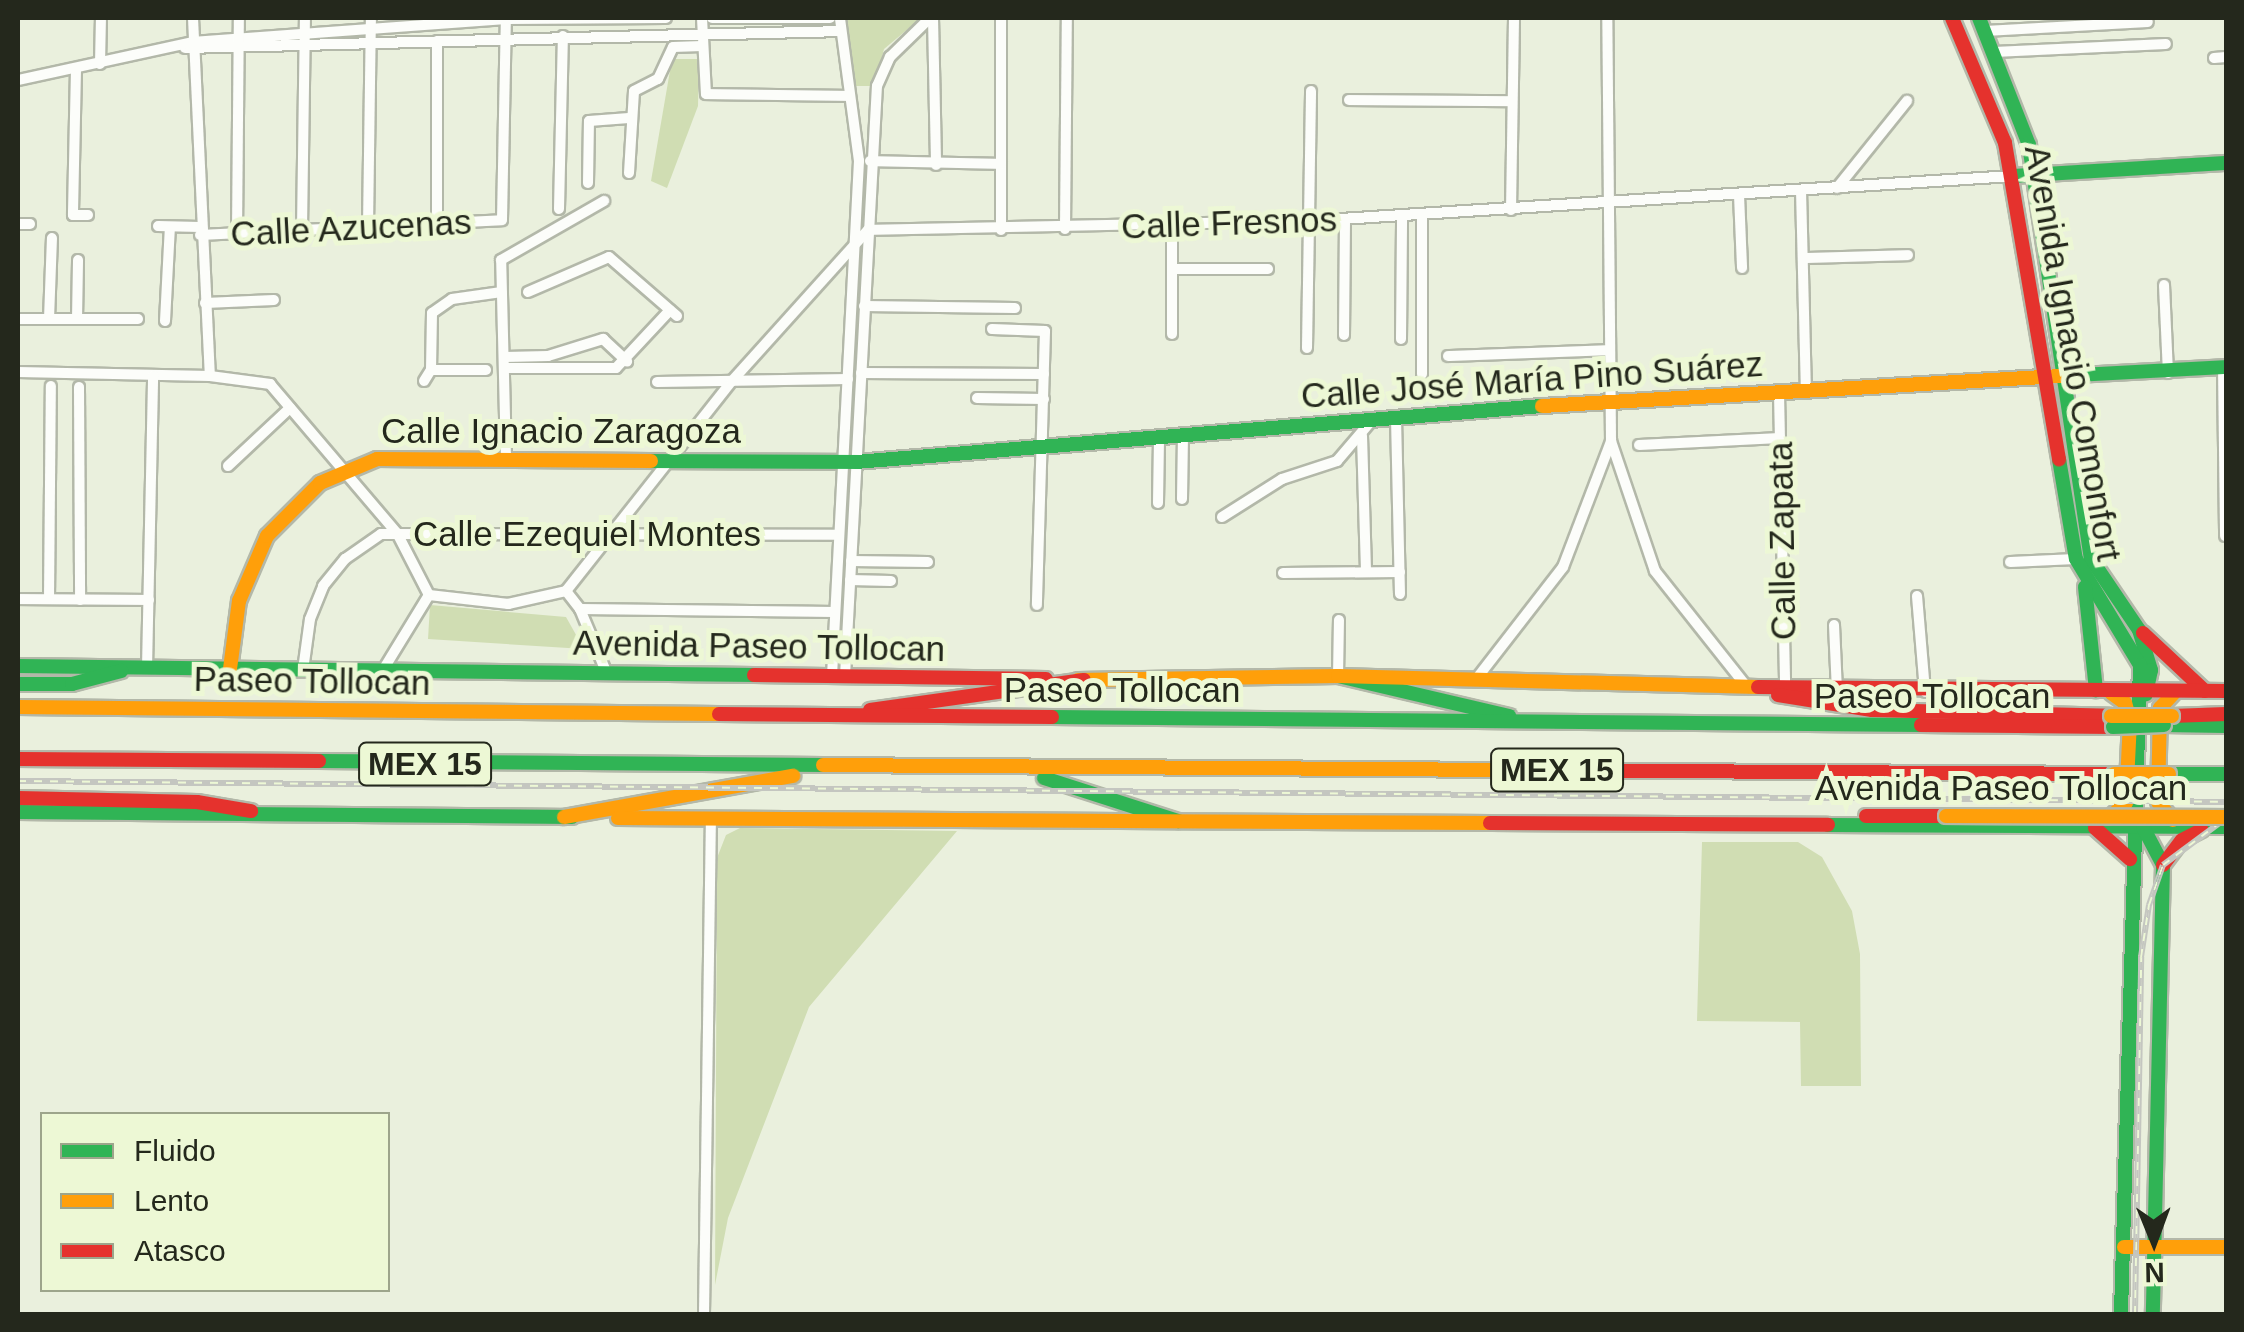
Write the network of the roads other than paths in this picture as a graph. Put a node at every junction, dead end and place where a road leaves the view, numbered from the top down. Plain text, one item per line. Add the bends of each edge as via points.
1 (101, 18) edge
2 (193, 18) edge
3 (239, 18) edge
4 (306, 18) edge
5 (506, 18) edge
6 (575, 18) edge
7 (639, 18) edge
8 (666, 18) edge
9 (702, 18) edge
10 (712, 18) edge
11 (770, 18) edge
12 (830, 18) edge
13 (840, 18) edge
14 (931, 18) edge
15 (1001, 18) edge
16 (1067, 18) edge
17 (1514, 18) edge
18 (1607, 18) edge
19 (1952, 18) edge
20 (2148, 22) dead end
21 (371, 23) edge
22 (1982, 24) edge
23 (840, 31) junction
24 (305, 32) junction
25 (704, 32) junction
26 (771, 32) junction
27 (563, 36) junction
28 (505, 37) junction
29 (437, 41) junction
30 (239, 43) junction
31 (371, 44) junction
32 (2166, 44) dead end
33 (305, 46) junction
34 (702, 46) junction
35 (190, 47) junction
36 (1994, 52) junction
37 (100, 64) junction
38 (76, 68) junction
39 (18, 80) edge
40 (1311, 91) dead end
41 (849, 96) junction
42 (1349, 100) dead end
43 (1512, 100) junction
44 (1907, 101) dead end
45 (629, 118) junction
46 (859, 161) junction
47 (872, 161) junction
48 (2226, 163) edge
49 (1001, 164) junction
50 (936, 165) junction
51 (630, 173) dead end
52 (2034, 174) junction
53 (2012, 176) junction
54 (588, 183) dead end
55 (1837, 188) junction
56 (1802, 190) junction
57 (1740, 196) junction
58 (604, 201) dead end
59 (1607, 206) junction
60 (559, 209) dead end
61 (1511, 210) junction
62 (88, 215) dead end
63 (1422, 215) junction
64 (1402, 216) junction
65 (1345, 219) junction
66 (1309, 221) junction
67 (437, 222) junction
68 (368, 226) junction
69 (1172, 226) junction
70 (302, 229) junction
71 (1065, 229) junction
72 (868, 230) junction
73 (1001, 230) junction
74 (200, 231) junction
75 (237, 233) junction
76 (52, 238) dead end
77 (854, 242) junction
78 (1908, 255) dead end
79 (1804, 258) junction
80 (78, 260) dead end
81 (1268, 268) dead end
82 (1742, 268) dead end
83 (1172, 269) junction
84 (2164, 285) dead end
85 (502, 292) junction
86 (528, 292) dead end
87 (274, 300) dead end
88 (206, 302) junction
89 (864, 306) junction
90 (1015, 308) dead end
91 (18, 319) edge
92 (49, 319) junction
93 (77, 319) junction
94 (138, 319) dead end
95 (165, 321) dead end
96 (992, 329) dead end
97 (1172, 334) dead end
98 (1344, 335) dead end
99 (1400, 339) dead end
100 (1307, 348) dead end
101 (1608, 350) junction
102 (1448, 356) dead end
103 (627, 361) junction
104 (505, 362) junction
105 (542, 363) junction
106 (2225, 367) edge
107 (431, 370) junction
108 (486, 370) dead end
109 (18, 372) edge
110 (861, 373) junction
111 (2168, 373) junction
112 (1044, 374) junction
113 (1422, 374) dead end
114 (153, 376) junction
115 (210, 376) junction
116 (2068, 377) junction
117 (2046, 379) junction
118 (848, 380) junction
119 (424, 381) dead end
120 (732, 381) junction
121 (657, 382) dead end
122 (50, 386) dead end
123 (79, 387) dead end
124 (1779, 393) junction
125 (1806, 393) junction
126 (977, 398) dead end
127 (1044, 399) junction
128 (1610, 401) junction
129 (290, 408) junction
130 (1396, 418) junction
131 (1372, 420) junction
132 (1184, 434) junction
133 (1159, 436) junction
134 (1362, 436) junction
135 (1780, 438) junction
136 (1612, 441) junction
137 (1638, 445) dead end
138 (1042, 446) junction
139 (506, 458) junction
140 (668, 460) junction
141 (849, 462) junction
142 (228, 466) dead end
143 (340, 470) junction
144 (1182, 499) dead end
145 (1158, 504) dead end
146 (1222, 517) dead end
147 (397, 534) junction
148 (608, 535) junction
149 (839, 535) junction
150 (2225, 536) edge
151 (2076, 559) junction
152 (851, 562) junction
153 (928, 562) dead end
154 (2010, 562) dead end
155 (1366, 572) junction
156 (1400, 572) junction
157 (1284, 573) dead end
158 (850, 580) junction
159 (891, 581) dead end
160 (2084, 582) junction
161 (566, 591) junction
162 (1400, 594) dead end
163 (429, 596) junction
164 (1917, 596) dead end
165 (18, 599) edge
166 (49, 599) junction
167 (80, 600) junction
168 (149, 600) junction
169 (1037, 605) dead end
170 (580, 609) junction
171 (835, 612) junction
172 (1339, 620) dead end
173 (1834, 625) dead end
174 (2139, 630) junction
175 (18, 666) edge
176 (139, 668) junction
177 (230, 669) junction
178 (304, 670) junction
179 (383, 670) junction
180 (607, 674) junction
181 (838, 676) junction
182 (1338, 676) junction
183 (1477, 678) junction
184 (1084, 680) junction
185 (18, 684) edge
186 (1746, 686) junction
187 (1785, 688) junction
188 (1836, 690) junction
189 (2100, 690) junction
190 (2177, 690) junction
191 (1925, 692) junction
192 (2144, 692) junction
193 (2205, 692) junction
194 (2226, 692) edge
195 (18, 707) edge
196 (2226, 714) edge
197 (831, 718) junction
198 (2168, 720) junction
199 (2112, 722) junction
200 (1538, 723) junction
201 (2226, 726) edge
202 (18, 759) edge
203 (833, 768) junction
204 (1000, 770) junction
205 (2226, 774) edge
206 (18, 798) edge
207 (18, 812) edge
208 (262, 816) junction
209 (564, 816) junction
210 (2226, 817) edge
211 (711, 821) junction
212 (1178, 821) junction
213 (1776, 825) junction
214 (2095, 827) junction
215 (2141, 827) junction
216 (2185, 827) junction
217 (2209, 827) junction
218 (2226, 827) edge
219 (2130, 859) junction
220 (2162, 865) junction
221 (2124, 1246) junction
222 (2154, 1247) junction
223 (2226, 1247) edge
224 (704, 1314) edge
225 (2121, 1314) edge
226 (2153, 1314) edge

1 - 37 street
2 - 35 street
3 - 30 street
4 - 24 street
5 - 6 street
5 - 21 street
5 - 28 street
6 - 7 street
7 - 8 street
9 - 25 street
10 - 11 street
11 - 12 street
11 - 26 street
13 - 23 street
14 - 47 street via 879,76
14 - 50 street
15 - 49 street
16 - 71 street
17 - 43 street
18 - 59 street
19 - 53 main road, Avenida Ignacio Comonfort via 1993,105
20 - 22 street
21 - 24 street
21 - 31 street
22 - 36 main road, Avenida Ignacio Comonfort
23 - 26 street
23 - 41 street
24 - 30 street
24 - 33 street
25 - 26 street
25 - 27 street
25 - 34 street
27 - 28 street
27 - 60 street
28 - 29 street
28 - 67 street, Calle Azucenas via 502,220
29 - 31 street
29 - 67 street
30 - 33 street
30 - 35 street
30 - 75 street
31 - 33 street
31 - 68 street
32 - 36 street
33 - 70 street
34 - 41 street via 709,96
34 - 45 street via 673,48 658,79 634,90
35 - 37 street
35 - 74 street
36 - 52 main road, Avenida Ignacio Comonfort
37 - 38 street
38 - 39 street
38 - 62 street via 73,215
40 - 66 street
41 - 46 street
42 - 43 street
43 - 61 street
44 - 55 street
45 - 51 street
45 - 54 street via 588,123
46 - 47 street
46 - 77 street
47 - 50 street
47 - 72 street
48 - 52 main road
49 - 50 street
49 - 73 street
52 - 53 main road
52 - 116 main road, Avenida Ignacio Comonfort
53 - 55 street, Calle Fresnos
53 - 117 main road, Avenida Ignacio Comonfort
55 - 56 street, Calle Fresnos
56 - 57 street, Calle Fresnos
56 - 79 street, Calle Zapata
57 - 59 street, Calle Fresnos
57 - 82 street
58 - 85 street via 501,260
59 - 61 street, Calle Fresnos
59 - 101 street
61 - 63 street, Calle Fresnos
63 - 64 street, Calle Fresnos
63 - 113 street
64 - 65 street, Calle Fresnos
64 - 99 street
65 - 66 street, Calle Fresnos
65 - 98 street
66 - 69 street, Calle Fresnos
66 - 100 street
67 - 68 street, Calle Azucenas
68 - 70 street, Calle Azucenas
69 - 71 street, Calle Fresnos
69 - 83 street
70 - 75 street, Calle Azucenas
71 - 73 street, Calle Fresnos
72 - 73 street, Calle Fresnos
72 - 77 street
72 - 89 street
74 - 75 street, Calle Azucenas
74 - 88 street
74 - 95 street, Calle Azucenas via 164,227
76 - 92 street
77 - 118 street
77 - 120 street
78 - 79 street
79 - 125 street, Calle Zapata
80 - 93 street
81 - 83 street
83 - 97 street
84 - 111 street
85 - 104 street
85 - 107 street via 452,299 432,314
86 - 103 street via 609,258 674,313
87 - 88 street
88 - 115 street
89 - 90 street
89 - 110 street
91 - 92 street
92 - 93 street
93 - 94 street
96 - 112 street via 1045,331
101 - 102 street
101 - 128 street
103 - 105 street via 610,369
103 - 105 street via 603,339
104 - 105 street
104 - 139 street
106 - 111 main road, Calle José María Pino Suárez
106 - 150 street
107 - 108 street
107 - 119 street
109 - 114 street
110 - 112 street
110 - 141 street
111 - 116 main road, Calle José María Pino Suárez
112 - 127 street
114 - 115 street
114 - 168 street
115 - 129 street via 263,381
116 - 117 main road, Calle José María Pino Suárez
116 - 174 main road, Avenida Ignacio Comonfort via 2091,559
117 - 125 main road, Calle José María Pino Suárez
117 - 151 main road, Avenida Ignacio Comonfort
118 - 120 street
118 - 141 street
120 - 121 street
120 - 140 street
122 - 166 street
123 - 167 street
124 - 125 main road, Calle José María Pino Suárez
124 - 128 main road, Calle José María Pino Suárez
124 - 135 street, Calle Zapata
126 - 127 street
127 - 138 street
128 - 130 main road, Calle José María Pino Suárez
128 - 136 street
129 - 142 street
129 - 143 street
130 - 131 main road, Calle José María Pino Suárez
130 - 156 street
131 - 132 main road, Calle José María Pino Suárez
131 - 134 street
132 - 133 main road, Calle José María Pino Suárez
132 - 144 street
133 - 138 main road, Calle José María Pino Suárez
133 - 145 street
134 - 146 street via 1337,461 1282,479
134 - 155 street
135 - 137 street
135 - 187 street, Calle Zapata
136 - 183 street via 1564,568
136 - 186 street via 1656,570
138 - 141 main road, Calle José María Pino Suárez
138 - 169 street
139 - 140 main road, Calle Ignacio Zaragoza
139 - 143 main road, Calle Ignacio Zaragoza via 377,459
140 - 141 main road, Calle Ignacio Zaragoza
140 - 148 street
141 - 149 street
141 - 152 street
143 - 147 street
143 - 177 main road, Calle Ignacio Zaragoza via 284,514 255,558 239,601
147 - 148 street, Calle Ezequiel Montes
147 - 163 street
147 - 178 street, Calle Ezequiel Montes via 375,537 323,586 310,619
148 - 149 street, Calle Ezequiel Montes
148 - 161 street
149 - 171 street
151 - 154 street
151 - 160 main road, Avenida Ignacio Comonfort
152 - 153 street
152 - 158 street
155 - 156 street
155 - 157 street
156 - 162 street
158 - 159 street
158 - 181 street
160 - 189 main road
160 - 192 main road, Avenida Ignacio Comonfort via 2134,646
161 - 163 street via 508,604
161 - 170 street
163 - 179 street
164 - 191 street
165 - 166 street
166 - 167 street
167 - 168 street
168 - 176 street
170 - 171 street
170 - 180 street
171 - 181 street
172 - 182 street
173 - 188 street
174 - 192 main road, Avenida Ignacio Comonfort via 2151,670
174 - 193 main road
175 - 176 main road, Avenida Paseo Tollocan
176 - 177 main road, Avenida Paseo Tollocan
176 - 185 main road, Avenida Paseo Tollocan via 85,682
177 - 178 main road, Avenida Paseo Tollocan
178 - 179 main road, Avenida Paseo Tollocan
179 - 180 main road, Avenida Paseo Tollocan
180 - 181 main road, Avenida Paseo Tollocan
181 - 184 main road, Avenida Paseo Tollocan
182 - 183 main road, Avenida Paseo Tollocan
182 - 184 main road, Avenida Paseo Tollocan
182 - 200 main road
183 - 186 main road, Avenida Paseo Tollocan
184 - 197 main road
186 - 187 main road, Avenida Paseo Tollocan
186 - 199 main road, Avenida Paseo Tollocan via 1853,709
187 - 188 main road, Avenida Paseo Tollocan
188 - 191 main road, Avenida Paseo Tollocan
189 - 191 main road, Avenida Paseo Tollocan
189 - 192 main road, Avenida Paseo Tollocan
189 - 214 main road via 2121,698 2130,714 2126,803
190 - 192 main road, Avenida Paseo Tollocan
190 - 193 main road, Avenida Paseo Tollocan
190 - 216 main road via 2160,704 2158,802
192 - 215 main road
193 - 194 main road, Avenida Paseo Tollocan
195 - 197 main road, Paseo Tollocan / MEX 15
196 - 198 main road, Avenida Paseo Tollocan
197 - 200 main road, Paseo Tollocan / MEX 15
198 - 199 main road, Paseo Tollocan / MEX 15, bridge
198 - 201 main road, Paseo Tollocan / MEX 15
199 - 200 main road, Paseo Tollocan / MEX 15
202 - 203 main road, MEX 15
203 - 204 main road, MEX 15
203 - 209 main road via 630,810
204 - 205 main road, MEX 15, bridge
204 - 212 main road via 1094,789
206 - 208 main road, Avenida Paseo Tollocan via 212,803
207 - 208 main road, Avenida Paseo Tollocan
208 - 209 main road, Avenida Paseo Tollocan
209 - 211 main road, Avenida Paseo Tollocan
210 - 213 main road, Avenida Paseo Tollocan, bridge via 1826,816
211 - 212 main road, Avenida Paseo Tollocan
211 - 224 street
212 - 213 main road, Avenida Paseo Tollocan
213 - 214 main road, Avenida Paseo Tollocan
214 - 215 main road, Avenida Paseo Tollocan
214 - 219 main road
215 - 216 main road, Avenida Paseo Tollocan
215 - 219 main road
215 - 220 main road
216 - 217 main road, Avenida Paseo Tollocan
217 - 218 main road, Avenida Paseo Tollocan
217 - 220 main road via 2182,840
219 - 221 main road
220 - 222 main road
221 - 222 main road
221 - 225 main road
222 - 223 main road
222 - 226 main road

